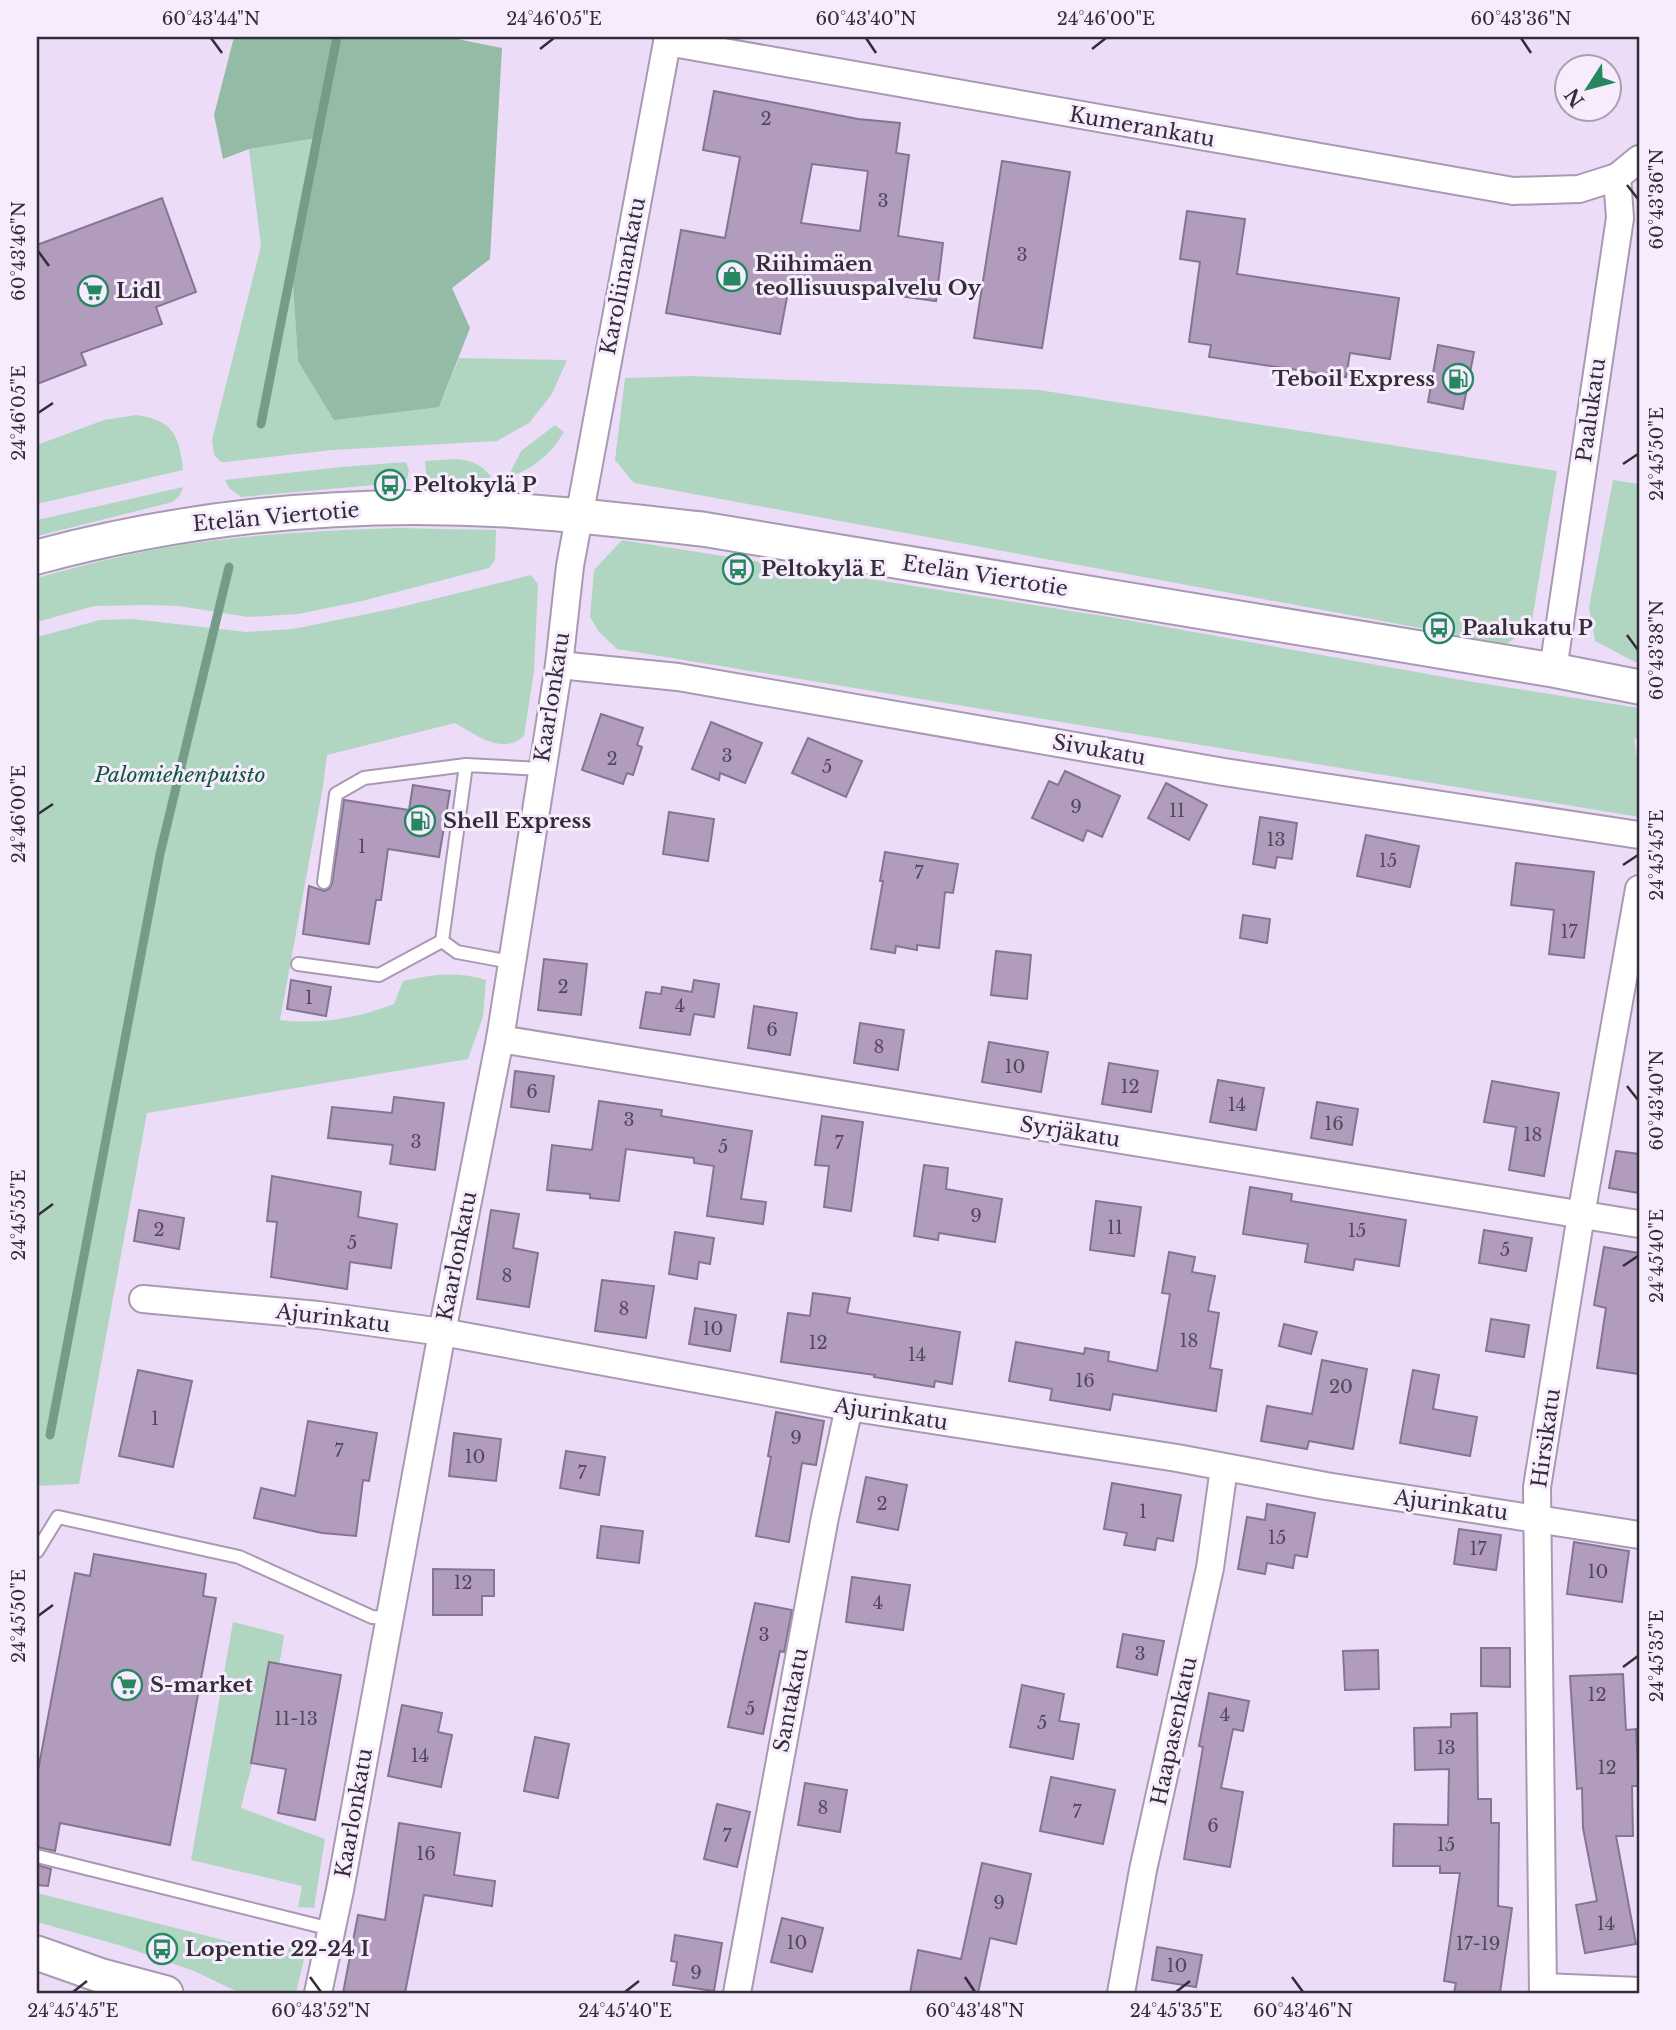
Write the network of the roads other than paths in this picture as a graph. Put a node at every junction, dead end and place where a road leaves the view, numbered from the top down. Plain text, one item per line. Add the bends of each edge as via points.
1 (668, 40) edge
2 (1639, 159) edge
3 (1617, 177) junction
4 (578, 515) junction
5 (37, 556) edge
6 (559, 665) junction
7 (1553, 670) junction
8 (1639, 687) edge
9 (466, 765) junction
10 (541, 769) junction
11 (1639, 835) edge
12 (324, 882) dead end
13 (1639, 889) edge
14 (442, 941) junction
15 (511, 962) junction
16 (298, 964) dead end
17 (500, 1039) junction
18 (1581, 1214) junction
19 (1639, 1224) edge
20 (143, 1299) dead end
21 (442, 1332) junction
22 (849, 1407) junction
23 (1224, 1468) junction
24 (1537, 1518) junction
25 (1639, 1535) edge
26 (37, 1551) edge
27 (390, 1618) junction
28 (37, 1856) edge
29 (331, 1929) junction
30 (37, 1953) edge
31 (102, 1976) junction
32 (37, 1978) edge
33 (1543, 1990) edge
34 (1639, 1992) edge
35 (166, 1993) edge
36 (318, 1993) edge
37 (737, 1993) edge
38 (1121, 1993) edge

1 - 3 street, Kumerankatu via 1470,185 1513,191 1580,189
1 - 4 street, Karoliinankatu
2 - 3 street
3 - 7 street, Paalukatu via 1620,218
4 - 5 street, Etelän Viertotie via 373,508 268,514 136,534
4 - 6 street, Kaarlonkatu
4 - 7 street, Etelän Viertotie via 715,531
6 - 10 street, Kaarlonkatu
6 - 11 street, Sivukatu via 678,677 1224,772
7 - 8 street, Etelän Viertotie
9 - 10 lane
9 - 12 lane via 363,778 336,794
9 - 14 lane
10 - 15 street, Kaarlonkatu
13 - 18 street, Hirsikatu
14 - 15 lane via 457,952
14 - 16 lane via 379,975
15 - 17 street, Kaarlonkatu
17 - 18 street, Syrjäkatu
17 - 21 street, Kaarlonkatu
18 - 19 street, Syrjäkatu
18 - 24 street, Hirsikatu via 1537,1487
20 - 21 street, Ajurinkatu
21 - 22 street, Ajurinkatu
21 - 27 street, Kaarlonkatu
22 - 23 street, Ajurinkatu
22 - 37 street, Santakatu
23 - 24 street, Ajurinkatu
23 - 38 street, Haapasenkatu via 1210,1568 1143,1870
24 - 25 street, Ajurinkatu
24 - 33 street, Hirsikatu
26 - 27 lane via 58,1517 239,1557 372,1617
27 - 29 street, Kaarlonkatu
28 - 29 lane
29 - 36 street, Kaarlonkatu
30 - 31 street
31 - 32 street
31 - 35 street
33 - 34 street

